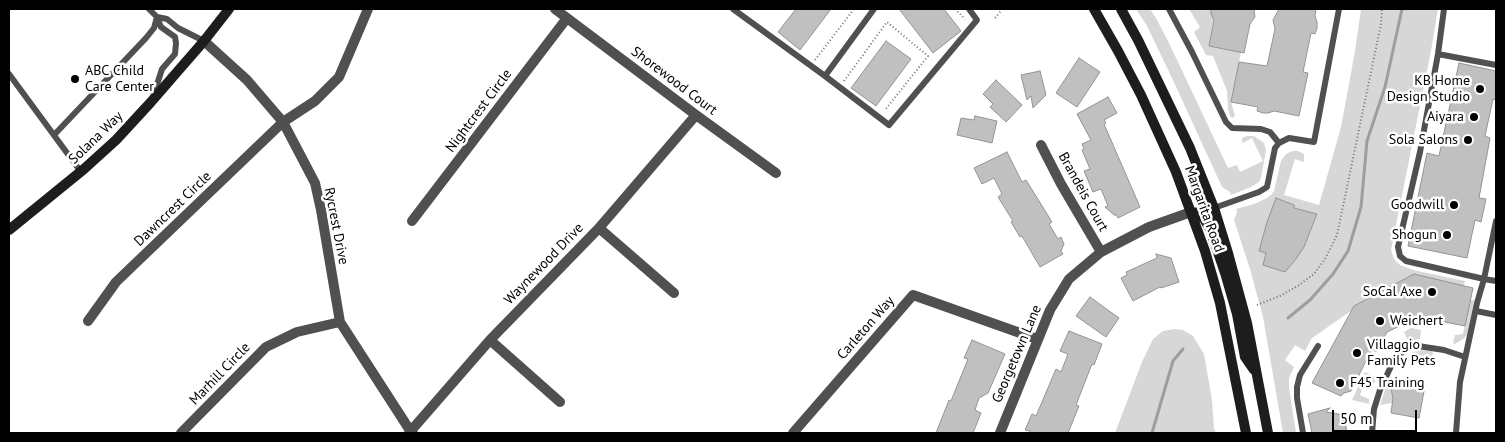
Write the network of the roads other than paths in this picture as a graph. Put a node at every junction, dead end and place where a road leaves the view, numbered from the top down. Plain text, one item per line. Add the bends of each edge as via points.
1 (149, 9) edge
2 (229, 9) edge
3 (368, 9) edge
4 (555, 9) edge
5 (733, 9) edge
6 (874, 9) edge
7 (969, 9) edge
8 (1094, 9) edge
9 (1121, 9) edge
10 (1169, 9) edge
11 (1339, 9) edge
12 (1444, 9) edge
13 (157, 17) junction
14 (567, 18) junction
15 (204, 41) junction
16 (1438, 54) junction
17 (1496, 65) edge
18 (9, 74) edge
19 (825, 76) junction
20 (151, 102) junction
21 (696, 115) junction
22 (283, 122) junction
23 (54, 135) junction
24 (1278, 142) junction
25 (1042, 145) dead end
26 (81, 172) junction
27 (776, 173) dead end
28 (1214, 208) junction
29 (1191, 212) junction
30 (412, 221) dead end
31 (1496, 221) edge
32 (599, 228) junction
33 (9, 230) edge
34 (1494, 248) edge
35 (1101, 252) junction
36 (1484, 279) junction
37 (1496, 281) edge
38 (674, 293) dead end
39 (1476, 310) junction
40 (1496, 314) edge
41 (88, 321) dead end
42 (340, 322) junction
43 (490, 340) junction
44 (1037, 340) junction
45 (1318, 346) dead end
46 (1466, 357) junction
47 (1257, 375) junction
48 (560, 402) dead end
49 (181, 433) edge
50 (411, 433) edge
51 (793, 433) edge
52 (1000, 433) edge
53 (1246, 433) edge
54 (1268, 433) edge
55 (1303, 433) edge
56 (1372, 433) edge
57 (1456, 433) edge

1 - 13 lane
2 - 15 main road, Solana Way
3 - 22 street, Dawncrest Circle via 339,77 315,101
4 - 14 street, Shorewood Court
5 - 19 lane
6 - 19 lane
7 - 19 lane via 977,20 889,125
8 - 29 main road, Margarita Road via 1140,95
9 - 28 main road, Margarita Road via 1190,148
10 - 24 lane via 1226,122 1232,128 1270,132
11 - 24 lane via 1314,142 1289,138
12 - 16 lane
13 - 15 lane via 167,19
13 - 20 lane via 161,27 175,37 176,43 174,54 162,69
13 - 23 lane via 146,38
14 - 21 street, Shorewood Court
14 - 30 street, Nightcrest Circle
15 - 20 main road, Solana Way
15 - 22 street, Rycrest Drive via 247,80
16 - 17 lane
16 - 36 lane via 1398,248 1406,261
18 - 23 lane
20 - 26 main road, Solana Way
21 - 27 street, Shorewood Court
21 - 32 street, Waynewood Drive
22 - 41 street, Dawncrest Circle via 116,282
22 - 42 street, Rycrest Drive via 314,183
23 - 26 lane
24 - 28 lane via 1267,187
25 - 35 street, Brandeis Court via 1060,184
26 - 33 main road, Solana Way
28 - 47 main road, Margarita Road via 1247,323
29 - 35 street, Georgetown Lane via 1149,227
29 - 47 main road via 1199,213 1210,229 1237,314 1245,357
29 - 53 main road, Margarita Road via 1220,303
31 - 34 lane
32 - 38 street
32 - 43 street, Waynewood Drive
34 - 36 lane
35 - 44 street, Georgetown Lane via 1069,279
36 - 37 lane
36 - 39 lane
39 - 40 lane
39 - 46 lane
42 - 49 street, Marhill Circle via 297,332 266,347
42 - 50 street, Rycrest Drive
43 - 48 street
43 - 50 street, Waynewood Drive
44 - 51 street, Carleton Way via 913,295
44 - 52 street, Georgetown Lane
45 - 55 lane via 1296,387
46 - 56 lane via 1418,346 1403,351 1383,383 1374,409
46 - 57 lane via 1460,382
47 - 54 main road, Margarita Road

